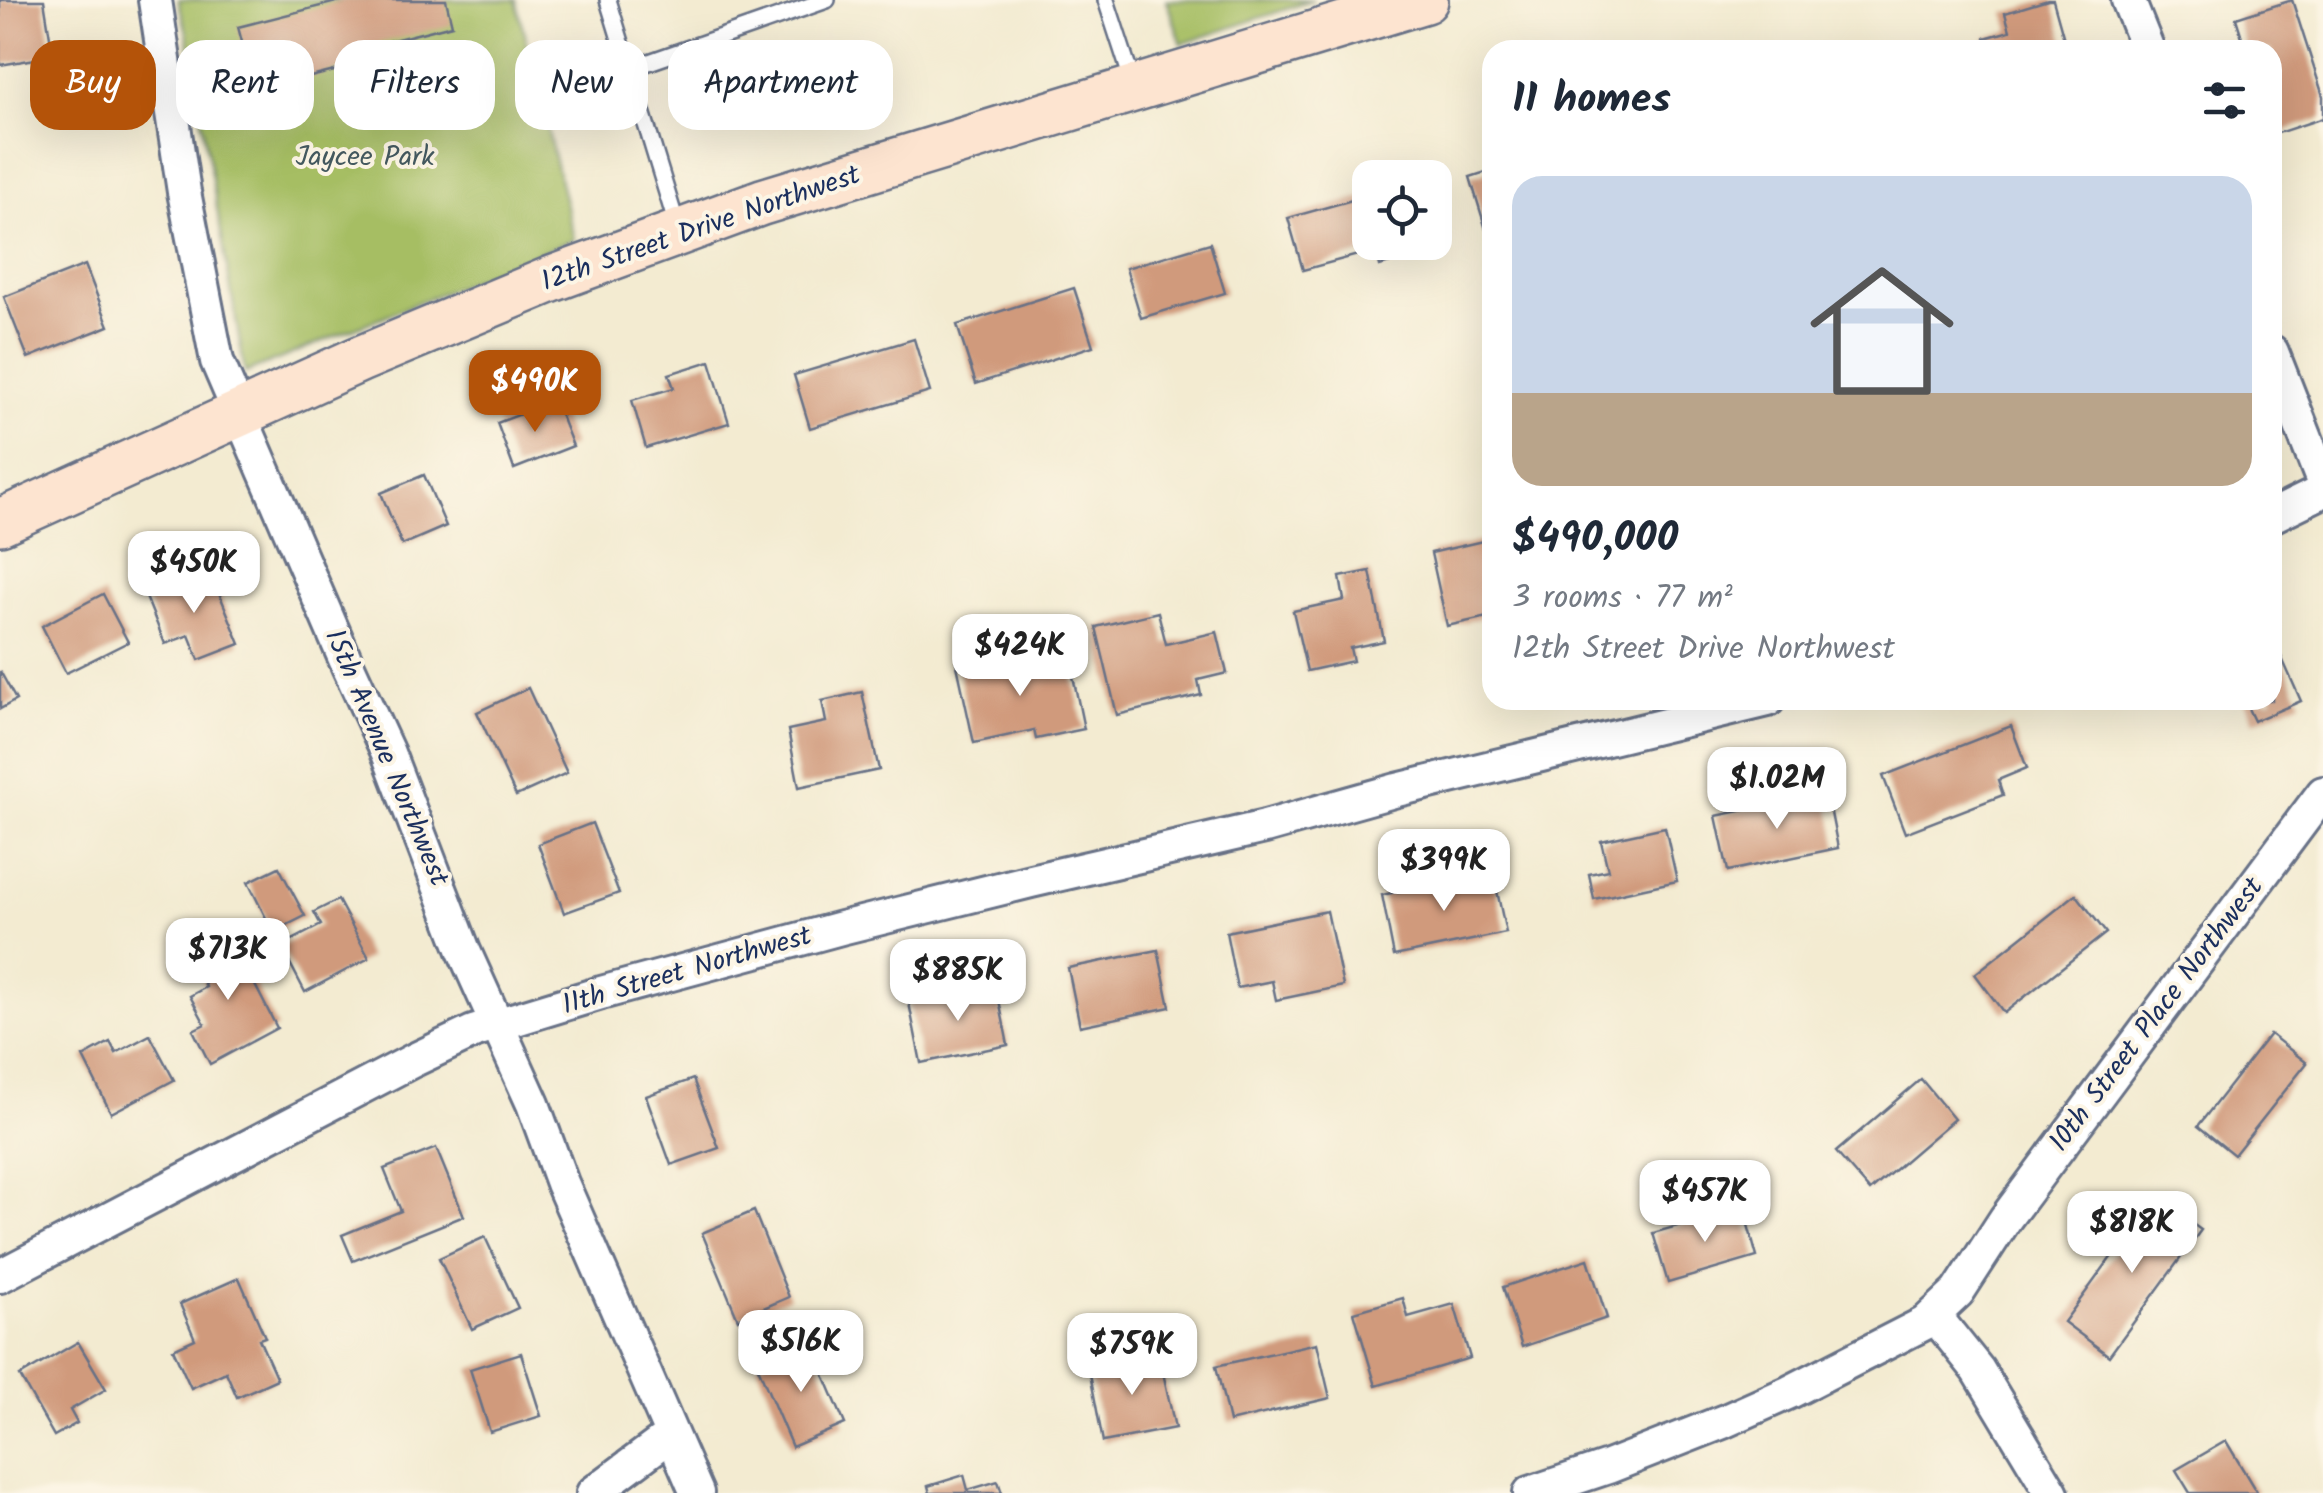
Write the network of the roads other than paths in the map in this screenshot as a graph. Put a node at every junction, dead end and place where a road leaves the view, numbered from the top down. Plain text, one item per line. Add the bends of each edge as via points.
1 (155, 0) edge
2 (608, 0) edge
3 (828, 0) edge
4 (1106, 0) edge
5 (1425, 0) edge
6 (2128, 0) edge
7 (620, 40) edge
8 (2144, 40) edge
9 (648, 62) edge
10 (1136, 89) junction
11 (648, 130) edge
12 (679, 233) junction
13 (2282, 377) edge
14 (241, 414) junction
15 (2323, 482) edge
16 (2323, 491) edge
17 (2282, 511) edge
18 (0, 522) edge
19 (1727, 710) edge
20 (2323, 793) edge
21 (497, 1025) junction
22 (0, 1276) edge
23 (1934, 1315) junction
24 (671, 1434) junction
25 (594, 1493) edge
26 (697, 1493) edge
27 (1530, 1493) edge
28 (2052, 1493) edge

1 - 14 street, 15th Avenue Northwest via 217,361
2 - 7 lane
3 - 9 lane
4 - 10 lane
5 - 10 street, 12th Street Drive Northwest
6 - 8 street
10 - 12 street, 12th Street Drive Northwest
11 - 12 lane
12 - 14 street, 12th Street Drive Northwest via 552,279
13 - 15 street
14 - 18 street, 12th Street Drive Northwest
14 - 21 street, 15th Avenue Northwest
16 - 17 street
19 - 21 street, 11th Street Northwest via 841,928
20 - 23 street, 10th Street Place Northwest via 1958,1292
21 - 22 street, 11th Street Northwest via 414,1060
21 - 24 street, 15th Avenue Northwest
23 - 27 street, 10th Street Place Northwest via 1725,1421
23 - 28 street via 1978,1370
24 - 25 street
24 - 26 street, 15th Avenue Northwest

